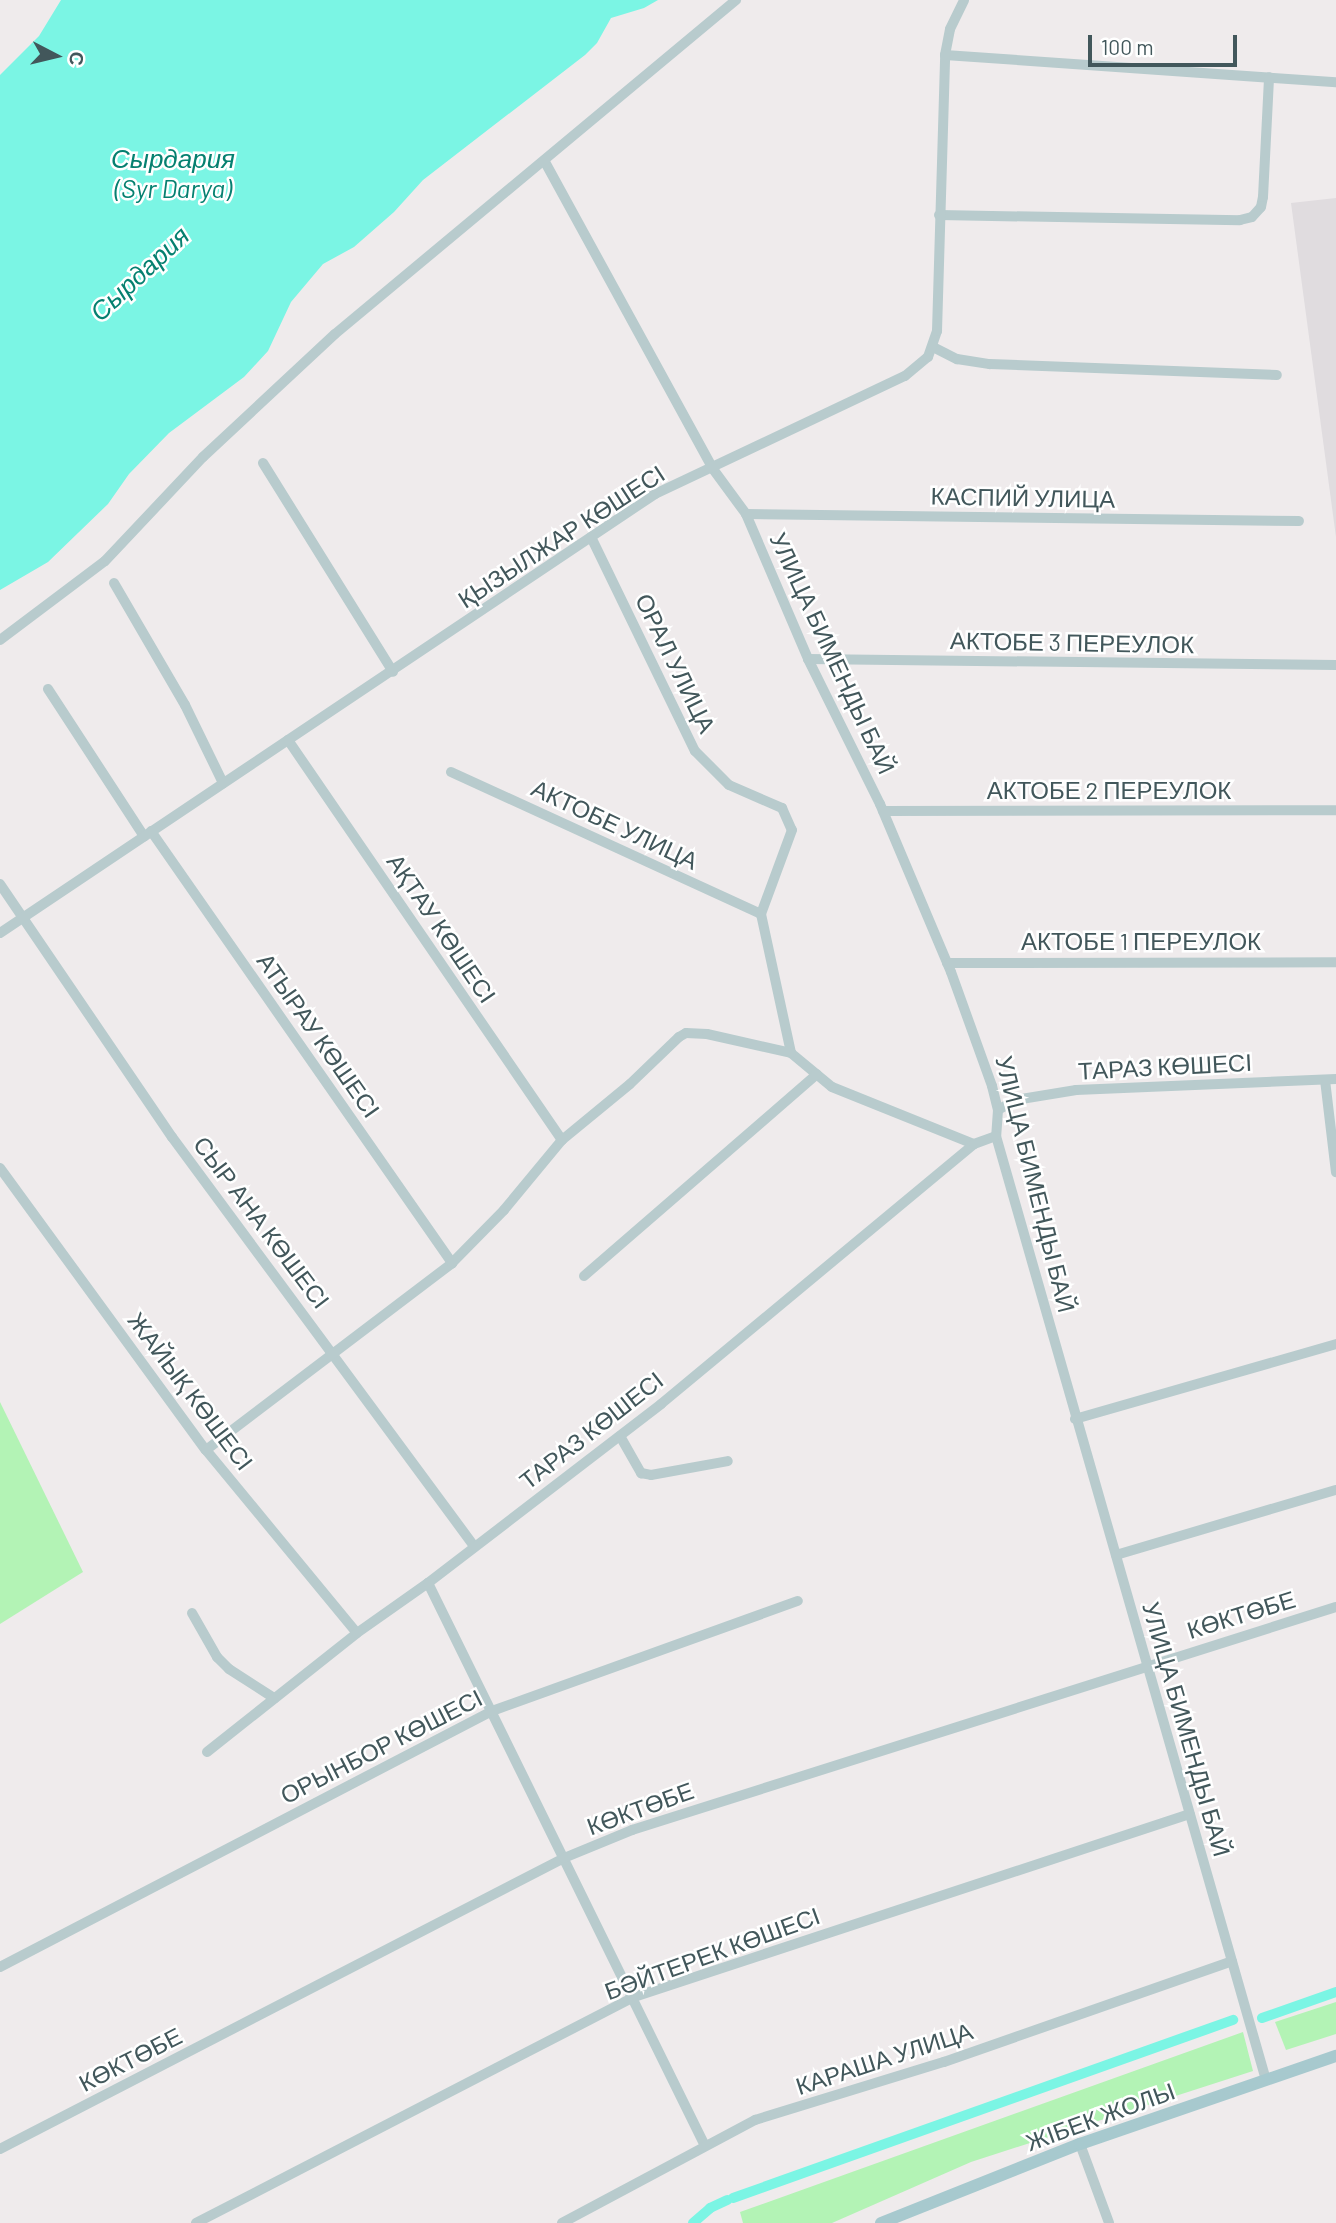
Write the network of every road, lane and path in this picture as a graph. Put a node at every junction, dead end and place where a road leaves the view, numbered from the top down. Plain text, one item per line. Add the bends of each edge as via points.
1 (736, 0) edge
2 (964, 0) edge
3 (945, 55) junction
4 (1269, 77) junction
5 (1336, 82) edge
6 (545, 162) junction
7 (939, 215) junction
8 (933, 347) junction
9 (1276, 375) dead end
10 (263, 463) dead end
11 (713, 469) junction
12 (746, 514) junction
13 (1299, 521) dead end
14 (591, 537) junction
15 (114, 583) dead end
16 (0, 640) edge
17 (808, 659) junction
18 (1336, 665) edge
19 (393, 672) junction
20 (48, 688) dead end
21 (288, 740) junction
22 (451, 772) dead end
23 (223, 783) junction
24 (1336, 810) edge
25 (883, 811) junction
26 (147, 834) junction
27 (0, 884) edge
28 (761, 915) junction
29 (23, 919) junction
30 (0, 933) edge
31 (1336, 962) edge
32 (947, 963) junction
33 (791, 1053) junction
34 (817, 1074) junction
35 (1331, 1080) edge
36 (999, 1110) junction
37 (996, 1136) junction
38 (562, 1140) junction
39 (974, 1144) junction
40 (0, 1168) edge
41 (1336, 1172) edge
42 (452, 1263) junction
43 (584, 1276) dead end
44 (1336, 1343) edge
45 (333, 1351) junction
46 (1075, 1419) junction
47 (620, 1436) junction
48 (206, 1450) junction
49 (728, 1461) dead end
50 (1336, 1490) edge
51 (474, 1546) junction
52 (1116, 1555) junction
53 (428, 1583) junction
54 (798, 1601) dead end
55 (1336, 1606) edge
56 (192, 1613) dead end
57 (357, 1633) junction
58 (1146, 1665) junction
59 (274, 1698) junction
60 (492, 1711) junction
61 (207, 1752) dead end
62 (1189, 1814) junction
63 (564, 1858) junction
64 (1232, 1961) junction
65 (0, 1968) edge
66 (634, 1997) junction
67 (1336, 2056) edge
68 (1266, 2080) junction
69 (1080, 2144) junction
70 (705, 2146) junction
71 (0, 2149) edge
72 (196, 2223) edge
73 (562, 2223) edge
74 (881, 2223) edge
75 (1109, 2223) edge

1 - 6 street
2 - 3 street via 950,29
3 - 4 street
3 - 7 street
4 - 5 street
4 - 7 street via 1263,197 1252,217
6 - 11 street, УЛИЦА БИМЕНДЫ БАЙ
6 - 16 street via 271,391 105,561
7 - 8 street
8 - 9 street via 957,359 990,364
8 - 11 street, ҚЫЗЫЛЖАР КӨШЕСІ via 905,376
10 - 19 street
11 - 12 street, УЛИЦА БИМЕНДЫ БАЙ
11 - 14 street, ҚЫЗЫЛЖАР КӨШЕСІ via 655,495
12 - 13 street, КАСПИЙ УЛИЦА
12 - 17 street, УЛИЦА БИМЕНДЫ БАЙ
14 - 19 street, ҚЫЗЫЛЖАР КӨШЕСІ
14 - 28 street, ОРАЛ УЛИЦА via 695,751 729,785 782,808 792,830
15 - 23 street via 186,705
17 - 18 street, АКТОБЕ 3 ПЕРЕУЛОК
17 - 25 street, УЛИЦА БИМЕНДЫ БАЙ
19 - 21 street, ҚЫЗЫЛЖАР КӨШЕСІ
20 - 26 street, АТЫРАУ КӨШЕСІ
21 - 23 street, ҚЫЗЫЛЖАР КӨШЕСІ
21 - 38 street, АҚТАУ КӨШЕСІ
22 - 28 street, АКТОБЕ УЛИЦА
23 - 26 street, ҚЫЗЫЛЖАР КӨШЕСІ
24 - 25 street, АКТОБЕ 2 ПЕРЕУЛОК
25 - 32 street, УЛИЦА БИМЕНДЫ БАЙ
26 - 29 street, ҚЫЗЫЛЖАР КӨШЕСІ
26 - 42 street, АТЫРАУ КӨШЕСІ
27 - 29 street, СЫР АНА КӨШЕСІ
28 - 33 street
29 - 30 street, ҚЫЗЫЛЖАР КӨШЕСІ
29 - 45 street, СЫР АНА КӨШЕСІ via 172,1137
31 - 32 street, АКТОБЕ 1 ПЕРЕУЛОК
32 - 36 street, УЛИЦА БИМЕНДЫ БАЙ
33 - 34 street
33 - 38 street via 686,1033
34 - 39 street via 832,1087
34 - 43 street
35 - 36 street, ТАРАЗ КӨШЕСІ via 1076,1090 1016,1100
35 - 41 street
36 - 37 street, УЛИЦА БИМЕНДЫ БАЙ
37 - 39 street, ТАРАЗ КӨШЕСІ
37 - 46 street, УЛИЦА БИМЕНДЫ БАЙ
38 - 42 street
39 - 47 street, ТАРАЗ КӨШЕСІ
40 - 48 street, ЖАЙЫҚ КӨШЕСІ
42 - 45 street
44 - 46 street
45 - 48 street
45 - 51 street, СЫР АНА КӨШЕСІ
46 - 52 street, УЛИЦА БИМЕНДЫ БАЙ
47 - 49 street via 641,1473
47 - 51 street, ТАРАЗ КӨШЕСІ
48 - 57 street, ЖАЙЫҚ КӨШЕСІ
50 - 52 street
51 - 53 street, ТАРАЗ КӨШЕСІ
52 - 58 street, УЛИЦА БИМЕНДЫ БАЙ
53 - 57 street, ТАРАЗ КӨШЕСІ
53 - 60 street
54 - 60 street, ОРЫНБОР КӨШЕСІ
55 - 58 street, КӨКТӨБЕ
56 - 59 street via 217,1657
57 - 59 street, ТАРАЗ КӨШЕСІ
58 - 62 street, УЛИЦА БИМЕНДЫ БАЙ
58 - 63 street, КӨКТӨБЕ via 632,1830
59 - 61 street, ТАРАЗ КӨШЕСІ
60 - 63 street
60 - 65 street, ОРЫНБОР КӨШЕСІ
62 - 64 street, УЛИЦА БИМЕНДЫ БАЙ
62 - 66 street, БӘЙТЕРЕК КӨШЕСІ
63 - 66 street
63 - 71 street, КӨКТӨБЕ
64 - 68 street, УЛИЦА БИМЕНДЫ БАЙ
64 - 70 street, КАРАША УЛИЦА via 944,2062 755,2120
66 - 70 street
66 - 72 street, БӘЙТЕРЕК КӨШЕСІ
67 - 68 main road, ЖІБЕК ЖОЛЫ
68 - 69 main road, ЖІБЕК ЖОЛЫ
69 - 74 main road, ЖІБЕК ЖОЛЫ
69 - 75 street
70 - 73 street, КАРАША УЛИЦА

